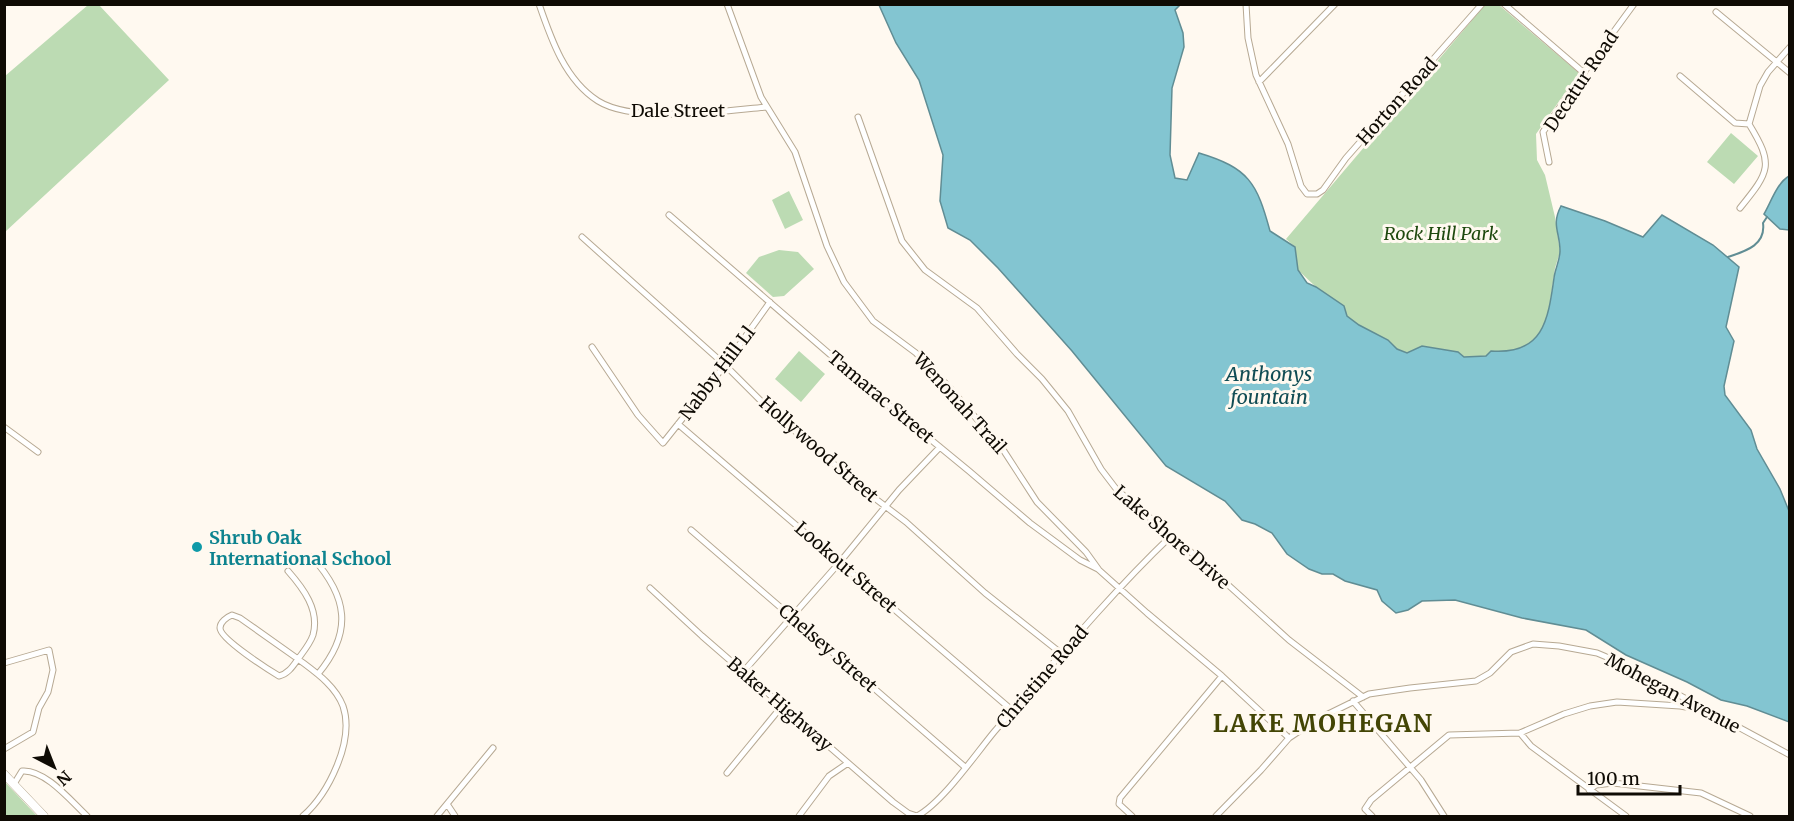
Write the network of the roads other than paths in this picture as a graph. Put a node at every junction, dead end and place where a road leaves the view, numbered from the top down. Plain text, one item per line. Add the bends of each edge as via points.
1 (539, 4) edge
2 (727, 4) edge
3 (1245, 4) edge
4 (1335, 4) edge
5 (1482, 4) edge
6 (1504, 4) edge
7 (1634, 4) edge
8 (1716, 12) dead end
9 (1790, 47) edge
10 (1776, 62) junction
11 (1584, 73) junction
12 (1790, 73) edge
13 (1680, 76) dead end
14 (1259, 82) junction
15 (766, 107) junction
16 (858, 117) dead end
17 (1749, 124) junction
18 (1549, 162) dead end
19 (1740, 208) dead end
20 (669, 215) dead end
21 (582, 237) dead end
22 (770, 302) junction
23 (592, 347) dead end
24 (725, 365) junction
25 (678, 424) junction
26 (4, 427) edge
27 (940, 447) junction
28 (38, 452) dead end
29 (885, 506) junction
30 (691, 530) dead end
31 (1171, 536) junction
32 (312, 557) dead end
33 (840, 562) junction
34 (1099, 570) junction
35 (288, 571) dead end
36 (650, 588) dead end
37 (1120, 588) junction
38 (791, 616) junction
39 (1062, 654) junction
40 (298, 659) junction
41 (4, 663) edge
42 (743, 672) junction
43 (318, 674) junction
44 (1222, 676) junction
45 (1363, 697) junction
46 (1353, 701) junction
47 (782, 706) junction
48 (1013, 711) junction
49 (1707, 711) junction
50 (1520, 733) junction
51 (1289, 738) junction
52 (493, 748) dead end
53 (4, 749) edge
54 (1790, 755) edge
55 (848, 763) junction
56 (965, 767) junction
57 (1410, 768) junction
58 (727, 773) dead end
59 (4, 774) edge
60 (14, 784) junction
61 (1589, 790) junction
62 (447, 804) junction
63 (44, 816) edge
64 (87, 816) edge
65 (303, 816) edge
66 (437, 816) edge
67 (455, 816) edge
68 (799, 816) edge
69 (914, 816) edge
70 (1132, 816) edge
71 (1216, 816) edge
72 (1372, 816) edge
73 (1444, 816) edge
74 (1626, 816) edge
75 (1750, 816) edge

1 - 15 street, Dale Street via 561,59 579,84 599,102 632,113
2 - 15 street, Wenonah Trail
3 - 14 street via 1252,62
4 - 14 street
5 - 14 street, Horton Road via 1323,190 1312,195 1301,186 1288,144
6 - 11 street
7 - 11 street, Decatur Road
8 - 10 street
9 - 10 street
10 - 12 street
10 - 17 street via 1760,86
11 - 18 street, Decatur Road via 1543,132
13 - 17 street via 1735,123
15 - 34 street, Wenonah Trail via 795,152 827,246 844,282 873,321 916,353 950,387 1002,448 1037,501
16 - 31 street, Lake Shore Drive via 902,241 925,270 977,308 1042,378 1068,411 1111,483
17 - 19 street via 1764,150 1765,167 1762,179
20 - 22 street, Tamarac Street
21 - 24 street, Hollywood Street
22 - 24 street, Nabby Hill Ll
22 - 27 street, Tamarac Street
23 - 25 street, Nabby Hill Ll via 638,415 663,443
24 - 25 street, Nabby Hill Ll
24 - 29 street, Hollywood Street via 767,407
25 - 33 street, Lookout Street
26 - 28 street
27 - 29 street
27 - 34 street, Tamarac Street via 1030,523
29 - 33 street
29 - 39 street, Hollywood Street
30 - 38 street, Chelsey Street
31 - 37 street, Christine Road
31 - 45 street, Lake Shore Drive via 1296,646
32 - 43 street via 332,583 342,607 340,635
33 - 38 street
33 - 48 street, Lookout Street
34 - 37 street, Wenonah Trail
35 - 40 street via 308,596 314,615 313,634
36 - 42 street, Baker Highway
37 - 39 street, Christine Road
37 - 44 street, Wenonah Trail
38 - 42 street
38 - 56 street, Chelsey Street
39 - 48 street, Christine Road
40 - 40 street via 279,676 229,641 220,627 229,616 240,618
40 - 43 street
41 - 53 street via 49,650 53,670 33,732
42 - 47 street, Baker Highway
43 - 65 street via 343,707 344,739 333,774
44 - 51 street, Wenonah Trail
44 - 70 street via 1120,798 1119,804
45 - 46 street, Mohegan Avenue
45 - 49 street, Mohegan Avenue via 1476,681 1511,652 1533,644 1597,653
46 - 51 street, Mohegan Avenue
46 - 57 street
47 - 55 street, Baker Highway
47 - 58 street
48 - 56 street, Christine Road
49 - 50 street via 1617,702 1573,711
49 - 54 street, Mohegan Avenue
50 - 57 street via 1449,735
50 - 61 street via 1531,746
51 - 71 street, Mohegan Avenue
52 - 62 street
55 - 68 street via 829,776
55 - 69 street, Baker Highway
56 - 69 street, Christine Road via 923,813
57 - 72 street via 1371,800 1365,809
57 - 73 street
59 - 60 street
60 - 63 street
60 - 64 street via 22,771 42,774
61 - 74 street
61 - 75 street via 1613,783 1701,793
62 - 66 street
62 - 67 street

